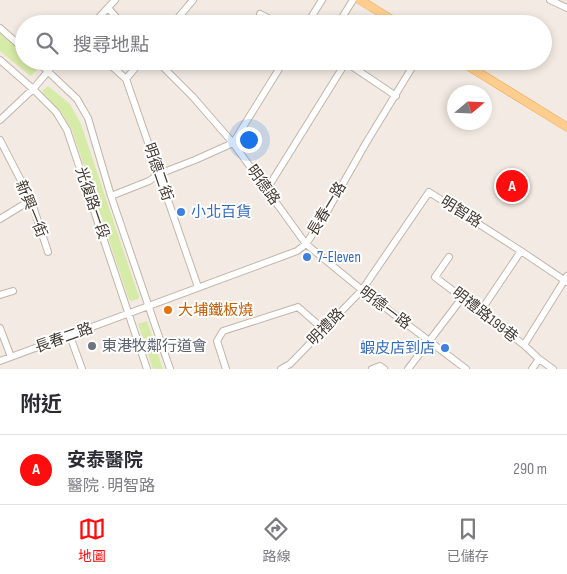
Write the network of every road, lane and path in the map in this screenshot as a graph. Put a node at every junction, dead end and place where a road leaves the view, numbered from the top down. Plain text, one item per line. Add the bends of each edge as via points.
1 (115, 0) edge
2 (193, 0) edge
3 (322, 0) edge
4 (353, 0) edge
5 (360, 0) edge
6 (550, 0) edge
7 (108, 8) junction
8 (567, 8) edge
9 (101, 15) edge
10 (114, 15) edge
11 (180, 15) edge
12 (313, 15) edge
13 (344, 15) edge
14 (384, 15) edge
15 (0, 28) edge
16 (15, 41) edge
17 (0, 60) edge
18 (48, 70) joint
19 (116, 70) edge
20 (134, 70) edge
21 (166, 70) edge
22 (278, 70) edge
23 (340, 70) edge
24 (357, 70) edge
25 (411, 70) edge
26 (475, 70) edge
27 (126, 79) junction
28 (32, 89) junction
29 (396, 96) junction
30 (0, 120) edge
31 (567, 127) edge
32 (0, 140) edge
33 (233, 143) junction
34 (159, 174) junction
35 (267, 189) junction
36 (111, 196) junction
37 (30, 200) junction
38 (0, 219) edge
39 (306, 244) junction
40 (521, 250) junction
41 (48, 252) dead end
42 (449, 257) dead end
43 (566, 280) edge
44 (198, 287) junction
45 (362, 290) junction
46 (13, 291) dead end
47 (0, 295) edge
48 (462, 298) junction
49 (148, 306) junction
50 (480, 312) junction
51 (129, 314) junction
52 (0, 328) edge
53 (323, 329) junction
54 (70, 336) junction
55 (429, 341) junction
56 (524, 346) junction
57 (11, 357) junction
58 (539, 359) junction
59 (0, 361) edge
60 (292, 367) edge
61 (82, 369) edge
62 (148, 369) edge
63 (170, 369) edge
64 (226, 369) edge
65 (281, 369) edge
66 (372, 369) edge
67 (384, 369) edge
68 (408, 369) edge
69 (466, 369) edge
70 (532, 369) edge
71 (553, 369) edge

1 - 7 street
2 - 11 street
3 - 12 street
4 - 13 street
5 - 14 main road
6 - 8 street
7 - 9 street
7 - 10 street
15 - 16 street
17 - 28 street, 光復路一段
18 - 28 street
18 - 36 street, 光復路一段 via 77,99 88,118
19 - 27 street
20 - 27 street
21 - 33 street, 明德路
22 - 33 street
23 - 35 street
24 - 29 street
25 - 29 street, 長春一路
26 - 31 main road
27 - 34 street, 明德二街
28 - 30 street
28 - 51 street, 光復路一段 via 56,112 67,130
29 - 39 street, 長春一路
32 - 37 street, 新興一街
33 - 34 street
33 - 35 street, 明德路
34 - 36 street
34 - 44 street, 明德二街
35 - 39 street, 明德路
36 - 49 street, 光復路一段
37 - 38 street
37 - 41 street, 新興一街
39 - 44 street, 長春一路 via 296,251
39 - 45 street, 明德一路
40 - 43 street, 明智路
40 - 45 street, 明智路 via 429,192
40 - 50 street
42 - 48 street, 明禮路199巷 via 435,277
43 - 56 street
44 - 49 street, 長春一路
45 - 53 street, 明禮路
45 - 55 street, 明德一路
46 - 47 street
48 - 50 street, 明禮路199巷
48 - 55 street
49 - 51 street, 長春一路
49 - 63 street, 光復路一段
50 - 56 street, 明禮路199巷
51 - 54 street, 長春二路
51 - 62 street, 光復路一段
52 - 57 street
53 - 60 street, 明禮路
53 - 64 street via 298,306 223,331 217,341
54 - 57 street, 長春二路
54 - 61 street
55 - 68 street
55 - 69 street, 明德一路
56 - 58 street, 明禮路199巷
57 - 59 street, 長春二路
58 - 70 street
58 - 71 street, 明禮路199巷
60 - 65 street, 明禮路
66 - 67 street via 380,366

